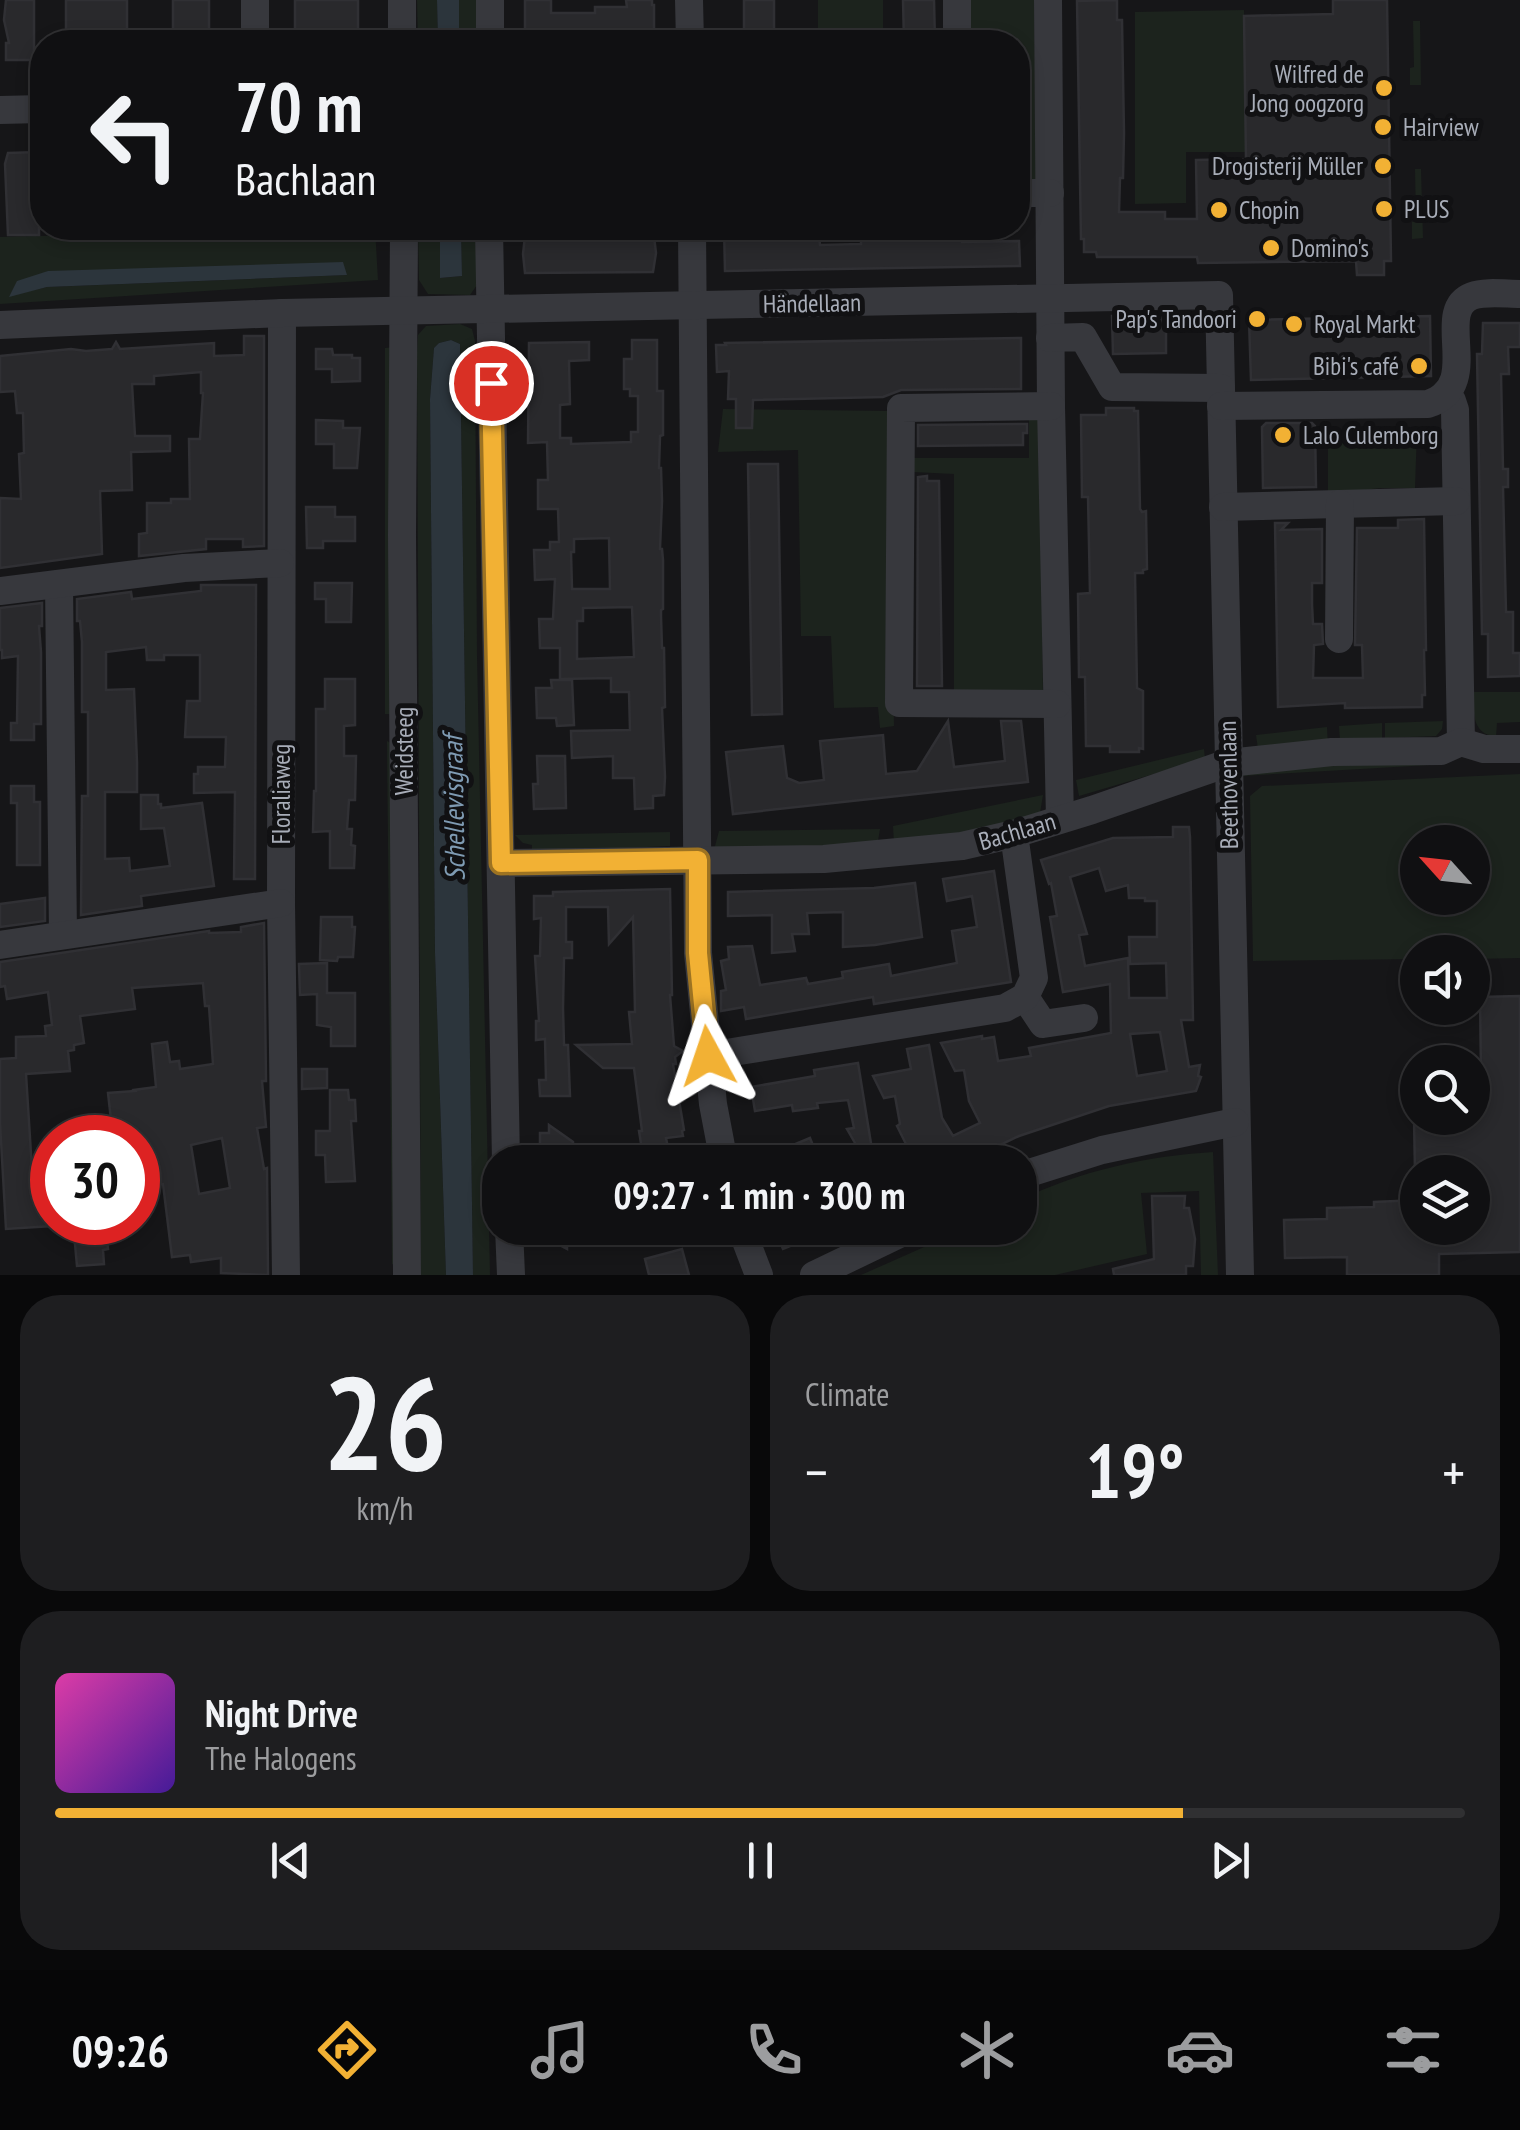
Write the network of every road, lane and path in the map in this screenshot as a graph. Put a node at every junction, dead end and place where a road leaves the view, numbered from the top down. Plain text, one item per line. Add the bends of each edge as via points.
1 (255, 0) edge
2 (402, 0) edge
3 (490, 0) edge
4 (690, 0) edge
5 (957, 0) edge
6 (1048, 0) edge
7 (255, 30) edge
8 (402, 30) edge
9 (490, 30) edge
10 (690, 30) edge
11 (957, 30) edge
12 (30, 109) edge
13 (0, 110) edge
14 (1050, 192) junction
15 (1030, 193) edge
16 (404, 240) edge
17 (490, 240) edge
18 (692, 240) edge
19 (1520, 294) edge
20 (1219, 296) joint
21 (1050, 298) junction
22 (692, 305) junction
23 (489, 308) junction
24 (404, 310) junction
25 (282, 313) junction
26 (0, 325) edge
27 (1050, 338) junction
28 (1445, 394) junction
29 (1221, 397) junction
30 (1051, 406) junction
31 (1456, 501) junction
32 (1340, 504) junction
33 (1223, 507) junction
34 (280, 562) junction
35 (59, 584) junction
36 (0, 591) edge
37 (1338, 639) dead end
38 (1057, 704) junction
39 (1461, 742) junction
40 (1520, 749) edge
41 (1228, 763) junction
42 (1060, 819) junction
43 (1014, 834) junction
44 (698, 860) junction
45 (501, 863) junction
46 (281, 903) junction
47 (63, 935) junction
48 (0, 945) edge
49 (1025, 997) junction
50 (1084, 1018) dead end
51 (708, 1056) junction
52 (1236, 1122) junction
53 (506, 1145) edge
54 (721, 1145) edge
55 (1037, 1171) edge
56 (510, 1245) edge
57 (748, 1245) edge
58 (877, 1245) edge
59 (286, 1275) edge
60 (407, 1275) edge
61 (511, 1275) edge
62 (759, 1275) edge
63 (814, 1275) edge
64 (1240, 1275) edge

1 - 7 street
2 - 8 street
3 - 9 street
4 - 10 street
5 - 11 street
6 - 14 street
12 - 13 street
14 - 15 street
14 - 21 street
16 - 24 street, Weidsteeg
17 - 23 street
18 - 22 street
19 - 28 street via 1471,296 1462,303 1457,372
20 - 21 street, Händellaan
20 - 29 street, Beethovenlaan
21 - 22 street, Händellaan
21 - 27 street
22 - 23 street, Händellaan
22 - 44 street
23 - 24 street, Händellaan
23 - 45 street
24 - 25 street, Händellaan
24 - 60 street, Weidsteeg
25 - 26 street, Händellaan
25 - 34 street, Floraliaweg
27 - 29 street via 1083,337 1112,387
27 - 30 street
28 - 29 street via 1428,404
28 - 31 street via 1455,410
29 - 33 street, Beethovenlaan
30 - 38 street
30 - 38 street via 901,408 900,703
31 - 32 street
31 - 39 street
32 - 33 street
32 - 37 street
33 - 41 street, Beethovenlaan
34 - 35 street
34 - 46 street, Floraliaweg
35 - 36 street
35 - 47 street
38 - 42 street
39 - 40 street, Bachlaan
39 - 41 street, Bachlaan via 1441,751 1332,752
41 - 42 street, Bachlaan
41 - 52 street, Beethovenlaan
42 - 43 street, Bachlaan
43 - 44 street, Bachlaan via 962,846 824,859
43 - 49 street via 1034,978
44 - 45 street, Bachlaan
44 - 51 street
45 - 53 street
46 - 47 street
46 - 59 street, Floraliaweg
47 - 48 street
49 - 50 street via 1043,1024
49 - 51 street via 1006,1008
51 - 54 street
52 - 55 street
52 - 64 street, Beethovenlaan
56 - 61 street
57 - 62 street
58 - 63 street

